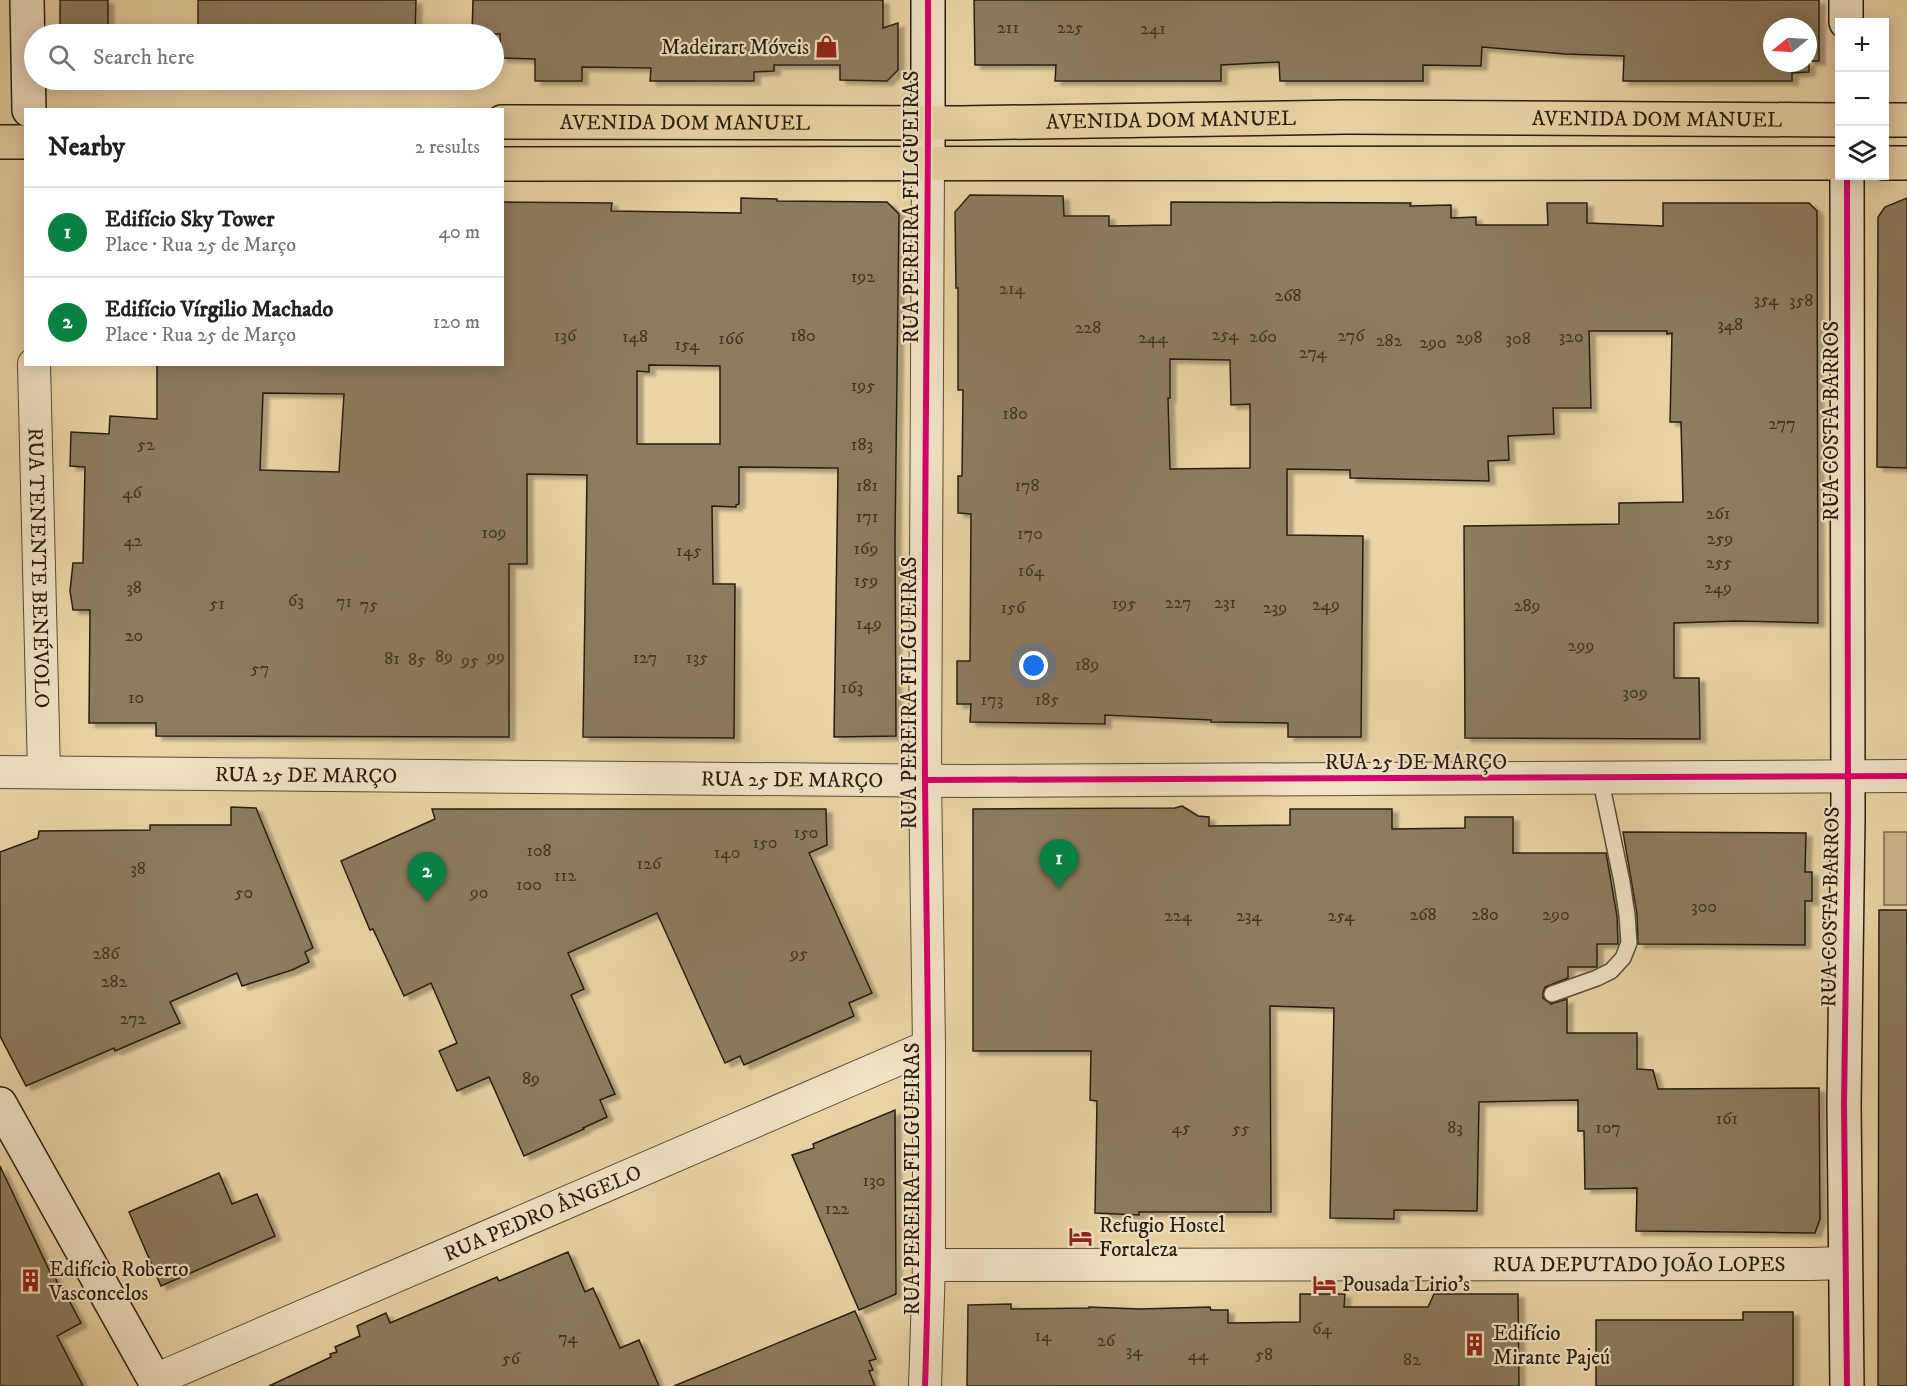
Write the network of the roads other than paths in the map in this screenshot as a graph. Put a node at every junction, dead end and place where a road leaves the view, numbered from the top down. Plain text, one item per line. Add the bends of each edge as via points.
1 (27, 0) edge
2 (928, 0) edge
3 (1846, 0) edge
4 (1846, 18) edge
5 (27, 24) edge
6 (29, 90) edge
7 (29, 108) edge
8 (1835, 120) edge
9 (1889, 120) edge
10 (1907, 120) edge
11 (504, 122) edge
12 (928, 123) junction
13 (0, 142) edge
14 (24, 142) edge
15 (1835, 163) edge
16 (1889, 163) edge
17 (1907, 163) edge
18 (504, 164) edge
19 (928, 165) junction
20 (1847, 180) edge
21 (34, 366) edge
22 (0, 772) edge
23 (44, 772) junction
24 (1848, 776) junction
25 (1907, 776) edge
26 (1600, 777) junction
27 (925, 780) junction
28 (1552, 994) dead end
29 (929, 1046) junction
30 (0, 1104) edge
31 (1845, 1263) junction
32 (929, 1265) junction
33 (156, 1383) edge
34 (926, 1386) edge
35 (1847, 1386) edge

1 - 5 street
2 - 12 street, RUA PEREIRA FILGUEIRAS
3 - 4 street
6 - 7 street
8 - 12 main road, AVENIDA DOM MANUEL via 1346,117
9 - 10 main road
11 - 12 main road, AVENIDA DOM MANUEL
12 - 19 street, RUA PEREIRA FILGUEIRAS
13 - 14 main road
15 - 19 main road, AVENIDA DOM MANUEL
16 - 17 main road
18 - 19 main road, AVENIDA DOM MANUEL
19 - 27 street, RUA PEREIRA FILGUEIRAS
20 - 24 street, RUA COSTA BARROS
21 - 23 street, RUA TENENTE BENÉVOLO
22 - 23 street, RUA 25 DE MARÇO
23 - 27 street, RUA 25 DE MARÇO
24 - 25 street, RUA 25 DE MARÇO
24 - 26 street, RUA 25 DE MARÇO
24 - 31 street, RUA COSTA BARROS
26 - 27 street, RUA 25 DE MARÇO
26 - 28 lane via 1622,882 1629,943 1623,958 1611,971
27 - 29 street, RUA PEREIRA FILGUEIRAS
29 - 32 street, RUA PEREIRA FILGUEIRAS
29 - 33 street, RUA PEDRO ÂNGELO
30 - 33 street
31 - 32 street, RUA DEPUTADO JOÃO LOPES
31 - 35 street, RUA COSTA BARROS
32 - 34 street, RUA PEREIRA FILGUEIRAS

